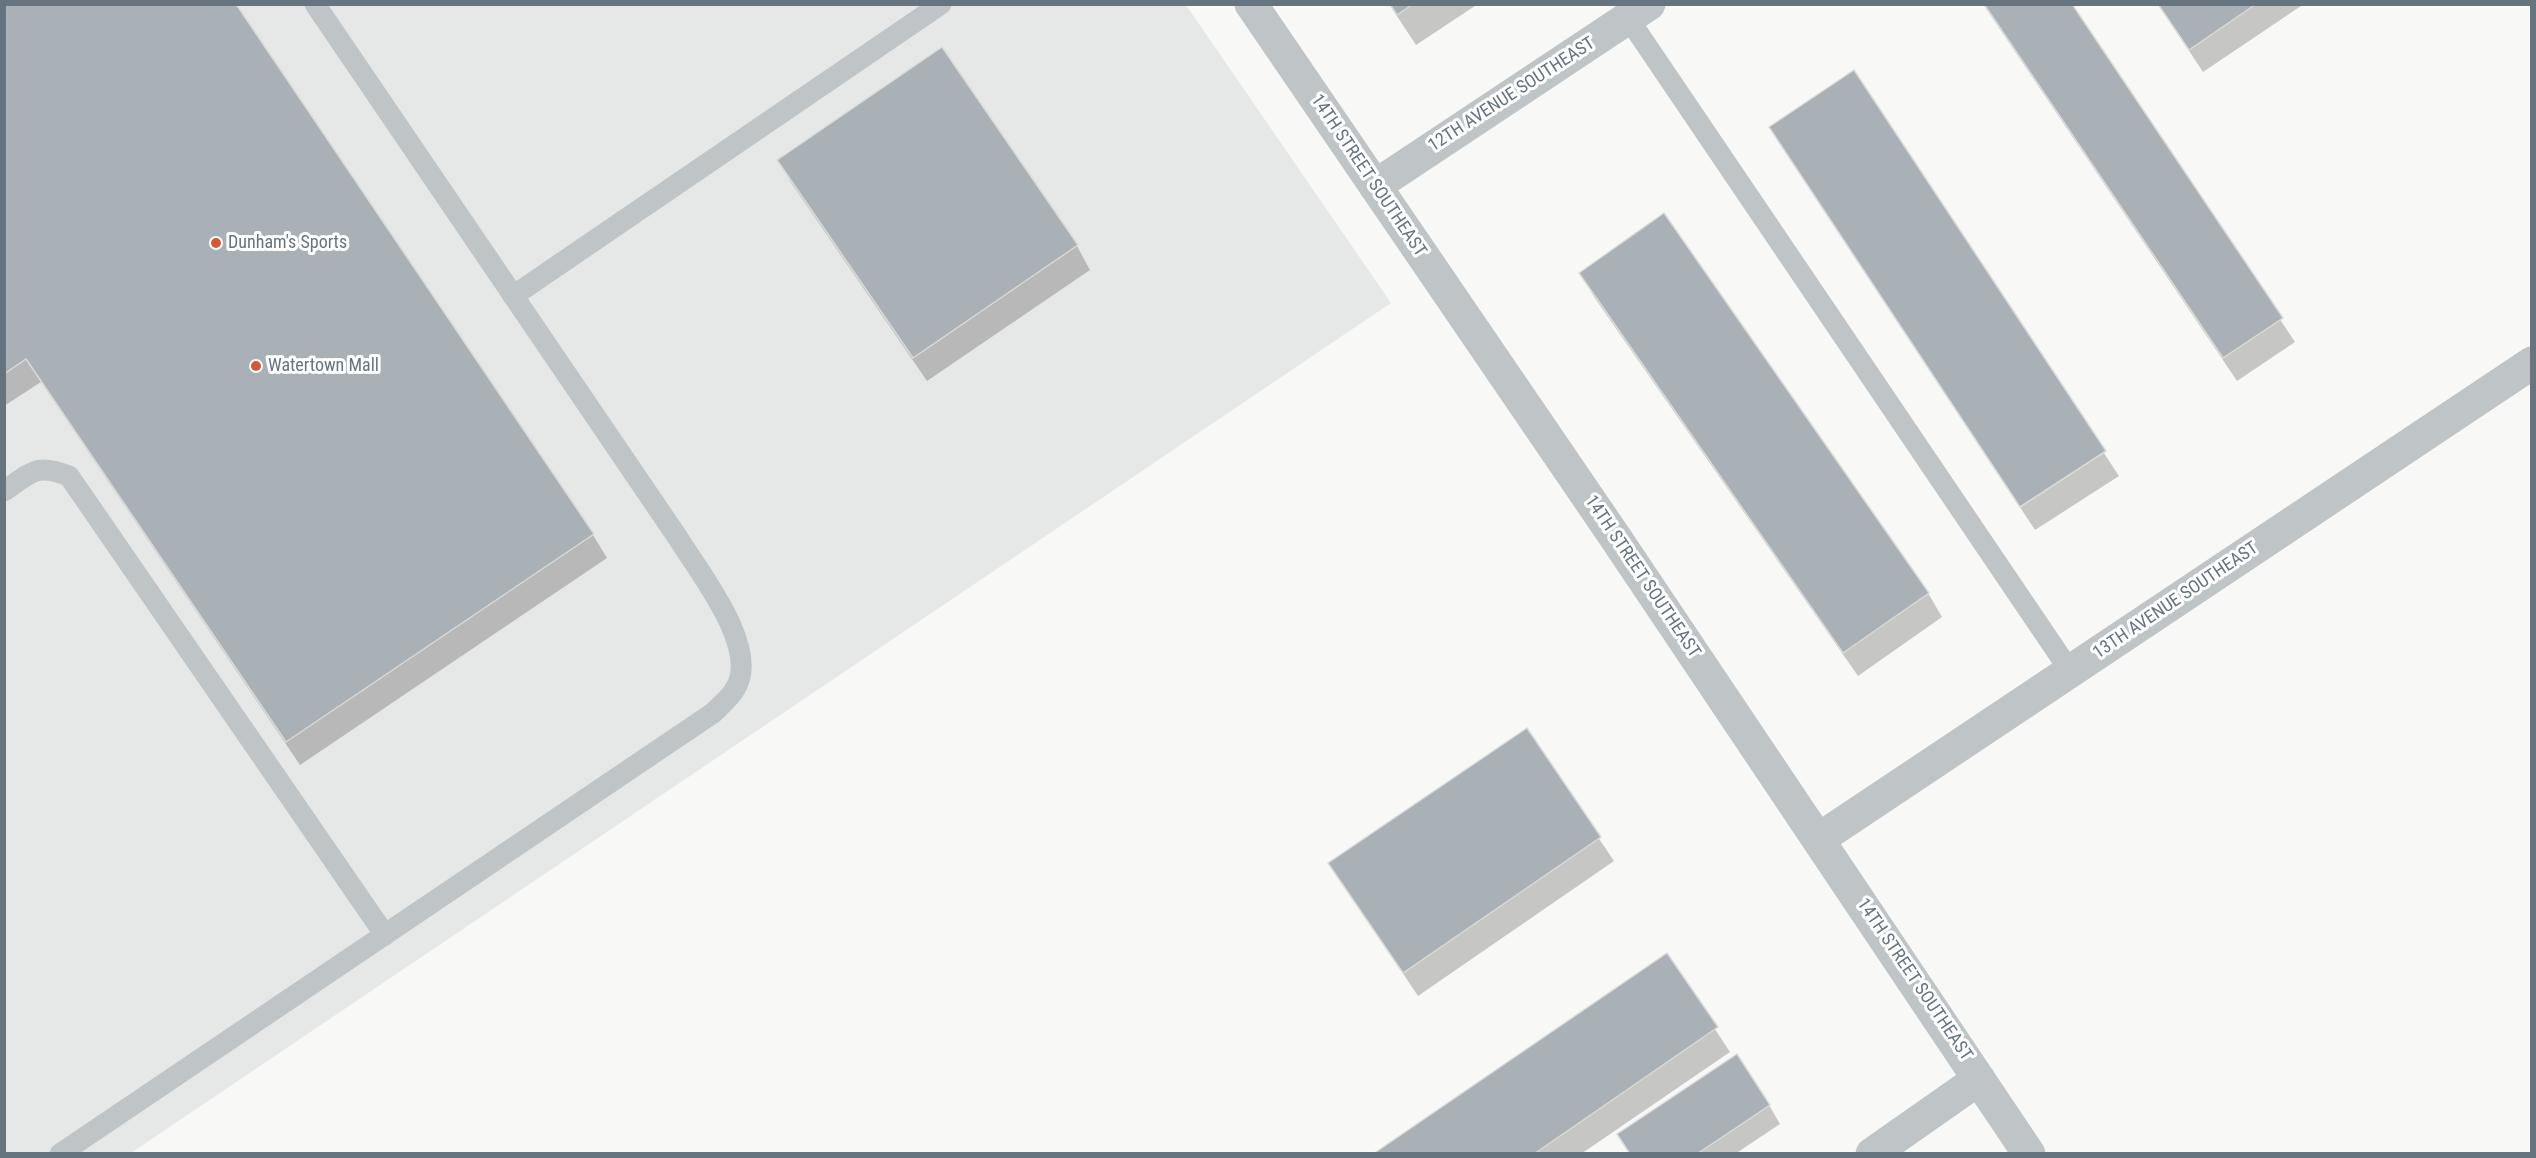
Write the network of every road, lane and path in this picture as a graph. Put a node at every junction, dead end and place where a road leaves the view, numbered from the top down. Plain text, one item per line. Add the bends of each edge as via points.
1 (315, 4) edge
2 (941, 4) edge
3 (1251, 4) edge
4 (1639, 11) edge
5 (1375, 186) junction
6 (513, 296) junction
7 (2532, 363) edge
8 (4, 491) edge
9 (2070, 671) junction
10 (1819, 839) junction
11 (385, 935) junction
12 (1979, 1079) junction
13 (60, 1154) edge
14 (1872, 1154) edge
15 (2029, 1154) edge

1 - 6 lane
2 - 6 lane
3 - 5 street, 14TH STREET SOUTHEAST
4 - 5 street, 12TH AVENUE SOUTHEAST
4 - 9 lane
5 - 10 street, 14TH STREET SOUTHEAST
6 - 11 lane via 678,538 729,621 743,660 736,688 713,713
7 - 9 street, 13TH AVENUE SOUTHEAST
8 - 11 lane via 34,470 51,469 69,476
9 - 10 street, 13TH AVENUE SOUTHEAST
10 - 12 street, 14TH STREET SOUTHEAST
11 - 13 lane
12 - 14 street
12 - 15 street, 14TH STREET SOUTHEAST

